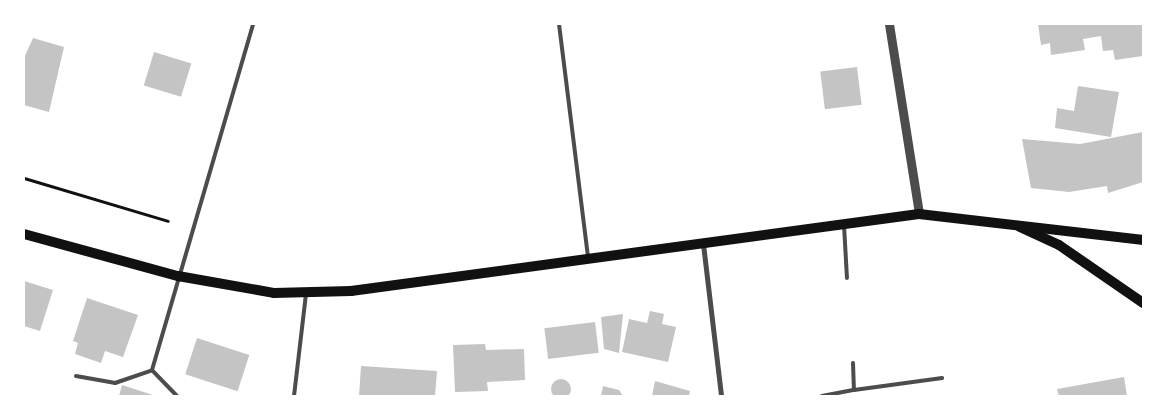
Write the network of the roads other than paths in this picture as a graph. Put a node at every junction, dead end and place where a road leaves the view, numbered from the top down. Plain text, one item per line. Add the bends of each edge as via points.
1 (254, 24) edge
2 (559, 24) edge
3 (888, 24) edge
4 (919, 214) junction
5 (844, 222) junction
6 (1012, 224) junction
7 (24, 234) edge
8 (1143, 240) edge
9 (704, 244) junction
10 (588, 259) junction
11 (178, 276) junction
12 (848, 278) dead end
13 (306, 292) junction
14 (1143, 303) edge
15 (853, 363) dead end
16 (152, 370) junction
17 (76, 376) dead end
18 (942, 378) dead end
19 (854, 390) junction
20 (177, 396) edge
21 (294, 396) edge
22 (721, 396) edge
23 (822, 396) edge

1 - 11 lane
2 - 10 lane
3 - 4 street
4 - 5 main road
4 - 6 main road
5 - 9 main road
5 - 12 lane
6 - 8 main road
6 - 14 main road via 1059,245
7 - 11 main road
9 - 10 main road
9 - 22 street
10 - 13 main road via 351,291
11 - 13 main road via 274,293
11 - 16 lane
13 - 21 lane
15 - 19 lane
16 - 17 lane via 115,383
16 - 20 lane
18 - 19 lane
19 - 23 lane

